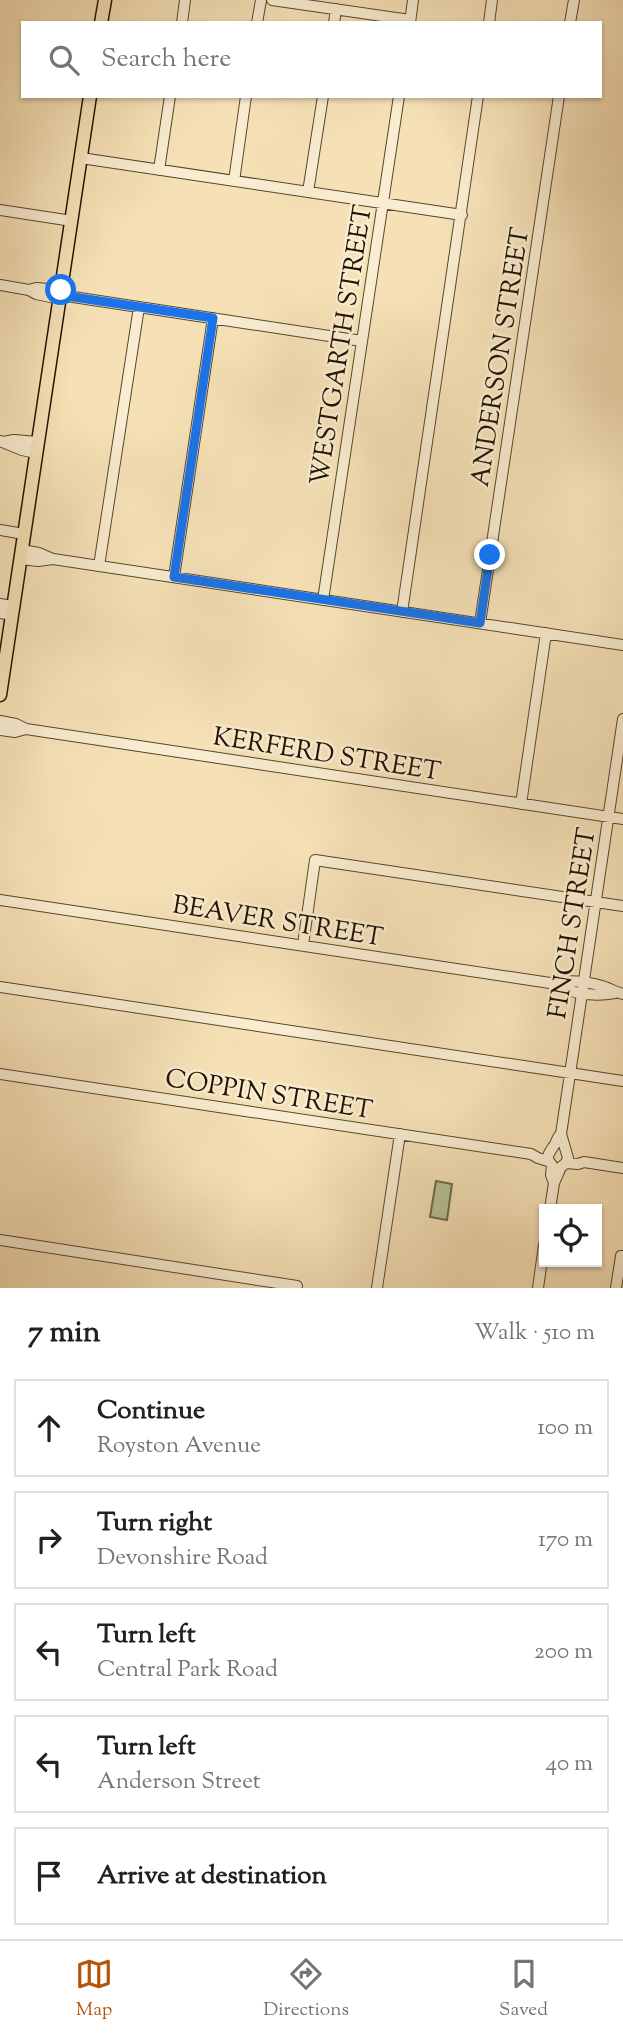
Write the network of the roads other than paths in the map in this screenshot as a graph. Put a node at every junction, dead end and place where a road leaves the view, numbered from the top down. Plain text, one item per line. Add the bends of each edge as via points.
1 (104, 0) edge
2 (185, 0) edge
3 (261, 0) edge
4 (272, 0) edge
5 (413, 0) edge
6 (492, 0) edge
7 (574, 0) edge
8 (337, 9) junction
9 (101, 21) edge
10 (182, 21) edge
11 (257, 21) edge
12 (334, 21) edge
13 (404, 21) edge
14 (410, 21) edge
15 (489, 21) edge
16 (570, 21) edge
17 (90, 98) edge
18 (170, 98) edge
19 (246, 98) edge
20 (323, 98) edge
21 (399, 98) edge
22 (478, 98) edge
23 (559, 98) edge
24 (81, 158) junction
25 (159, 170) junction
26 (234, 181) junction
27 (308, 192) junction
28 (383, 203) junction
29 (0, 210) edge
30 (461, 215) junction
31 (72, 221) junction
32 (0, 285) edge
33 (60, 295) junction
34 (139, 307) junction
35 (213, 318) junction
36 (362, 341) junction
37 (1, 441) edge
38 (37, 448) junction
39 (0, 530) edge
40 (24, 534) junction
41 (21, 554) junction
42 (99, 566) junction
43 (174, 577) junction
44 (323, 600) junction
45 (0, 604) edge
46 (9, 611) edge
47 (402, 612) junction
48 (480, 623) junction
49 (546, 633) junction
50 (623, 646) edge
51 (0, 695) edge
52 (623, 719) edge
53 (0, 721) edge
54 (26, 729) junction
55 (0, 730) edge
56 (622, 732) edge
57 (522, 804) junction
58 (608, 817) junction
59 (623, 819) edge
60 (0, 900) edge
61 (596, 902) junction
62 (623, 906) edge
63 (303, 945) junction
64 (0, 987) edge
65 (583, 987) junction
66 (619, 993) edge
67 (570, 1073) junction
68 (0, 1074) edge
69 (623, 1081) edge
70 (400, 1134) junction
71 (558, 1157) junction
72 (623, 1168) edge
73 (551, 1204) edge
74 (0, 1240) edge
75 (623, 1256) edge
76 (541, 1267) edge
77 (296, 1287) edge
78 (377, 1288) edge
79 (538, 1288) edge
80 (616, 1288) edge

1 - 9 main road
2 - 10 street
3 - 11 street
4 - 8 street
5 - 14 street
6 - 15 street
7 - 16 street
8 - 12 street
8 - 13 street
17 - 24 main road
18 - 25 street
19 - 26 street
20 - 27 street
21 - 28 street, WESTGARTH STREET
22 - 30 street
23 - 48 street, ANDERSON STREET
24 - 25 street
24 - 31 main road
25 - 26 street
26 - 27 street
27 - 28 street
28 - 30 street
28 - 36 street, WESTGARTH STREET
29 - 31 street
30 - 47 street
31 - 33 main road
32 - 33 street
33 - 34 street
33 - 38 main road
34 - 35 street
34 - 42 street
35 - 36 street
35 - 43 street
36 - 44 street, WESTGARTH STREET
37 - 38 street via 22,450
38 - 40 main road
39 - 40 street
40 - 41 main road
41 - 42 street via 38,561
41 - 46 main road
42 - 43 street
43 - 44 street
44 - 47 street
45 - 46 street
46 - 51 main road
47 - 48 street
48 - 49 street
49 - 50 street
49 - 57 street
52 - 56 street, FINCH STREET
53 - 54 street, KERFERD STREET
54 - 55 street, KERFERD STREET
54 - 57 street, KERFERD STREET
56 - 58 street, FINCH STREET
57 - 58 street, KERFERD STREET
58 - 59 street, KERFERD STREET
58 - 61 street, FINCH STREET
60 - 63 street, BEAVER STREET
61 - 62 street
61 - 63 street via 315,860
61 - 65 street, FINCH STREET
63 - 65 street, BEAVER STREET
64 - 67 street
65 - 66 street, BEAVER STREET via 603,986
65 - 67 street, FINCH STREET
67 - 69 street
67 - 71 street, FINCH STREET
68 - 70 street, COPPIN STREET
70 - 71 street, COPPIN STREET via 538,1158
70 - 78 street
71 - 72 street, COPPIN STREET via 578,1164
71 - 73 street, FINCH STREET via 551,1175
74 - 77 street
75 - 80 street
76 - 79 street

